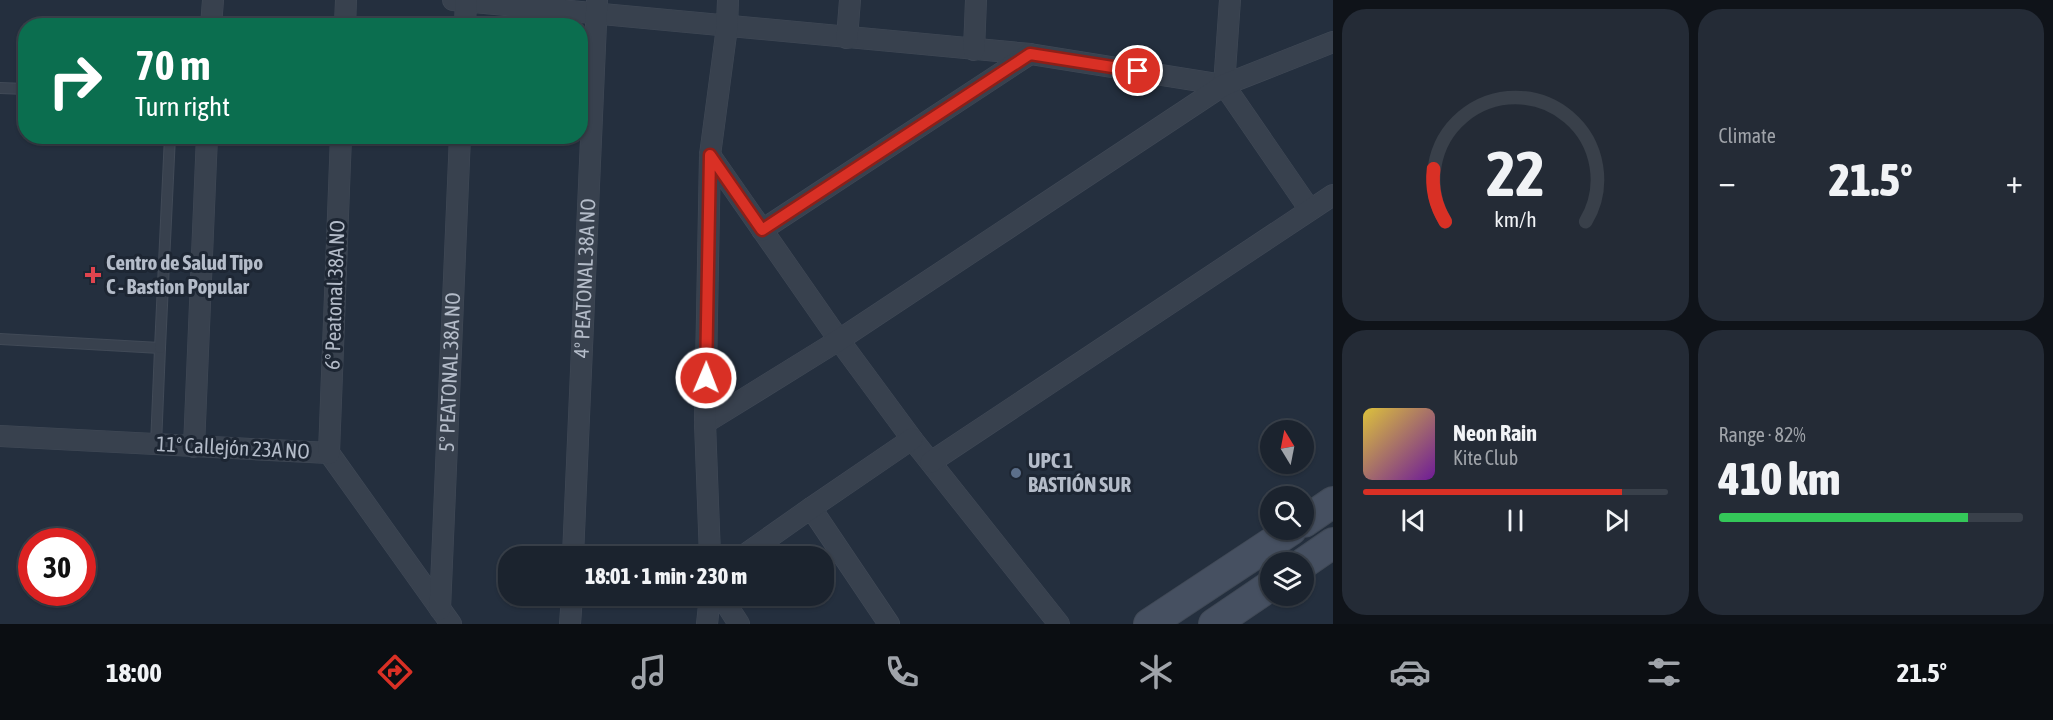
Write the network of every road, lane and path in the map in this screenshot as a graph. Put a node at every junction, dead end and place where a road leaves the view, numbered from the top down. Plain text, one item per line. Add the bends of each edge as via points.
1 (213, 0) edge
2 (346, 0) edge
3 (462, 0) edge
4 (728, 0) edge
5 (850, 0) edge
6 (976, 0) edge
7 (1230, 0) edge
8 (597, 7) edge
9 (212, 18) edge
10 (345, 18) edge
11 (464, 18) edge
12 (727, 27) junction
13 (847, 38) junction
14 (1333, 42) edge
15 (974, 50) junction
16 (1030, 54) junction
17 (1224, 85) junction
18 (0, 88) edge
19 (18, 89) edge
20 (170, 144) edge
21 (207, 144) edge
22 (341, 144) edge
23 (460, 144) edge
24 (710, 155) junction
25 (1333, 195) edge
26 (1310, 210) junction
27 (762, 230) junction
28 (0, 339) edge
29 (839, 340) junction
30 (160, 348) junction
31 (705, 423) junction
32 (0, 436) edge
33 (912, 439) junction
34 (156, 445) junction
35 (194, 447) junction
36 (329, 453) junction
37 (931, 462) junction
38 (1333, 502) edge
39 (811, 508) junction
40 (1314, 515) edge
41 (1277, 540) edge
42 (1333, 543) edge
43 (573, 546) edge
44 (710, 546) edge
45 (757, 546) edge
46 (1314, 556) edge
47 (1260, 593) edge
48 (571, 606) edge
49 (709, 606) edge
50 (727, 606) edge
51 (446, 617) edge
52 (570, 624) edge
53 (706, 624) edge
54 (739, 624) edge
55 (889, 624) edge
56 (1059, 624) edge
57 (1149, 624) edge
58 (1214, 624) edge

1 - 9 street
2 - 10 street
3 - 8 street
3 - 11 street
4 - 12 street
5 - 13 street
6 - 15 street
7 - 17 street
8 - 12 street
8 - 43 street, 4° PEATONAL 38A NO
12 - 13 street
12 - 24 street
13 - 15 street
14 - 17 street
15 - 16 street
16 - 17 street
16 - 27 street
17 - 26 street
17 - 29 street
18 - 19 lane
20 - 30 lane
21 - 35 street
22 - 36 street, 6º Peatonal 38A NO
23 - 51 street, 5° PEATONAL 38A NO
24 - 27 street
24 - 31 street
25 - 26 street
26 - 37 street
27 - 29 street
28 - 30 lane
29 - 31 street
29 - 33 street
30 - 34 lane
31 - 44 street
32 - 34 street, 11º Callejón 23A NO
33 - 37 street
33 - 39 street
34 - 35 street, 11º Callejón 23A NO
35 - 36 street, 11º Callejón 23A NO
36 - 51 street, 11º Callejón 23A NO
37 - 56 street
38 - 40 main road
39 - 45 street
39 - 55 street
41 - 57 main road
42 - 46 main road
47 - 58 main road
48 - 52 street
49 - 53 street
50 - 54 street

